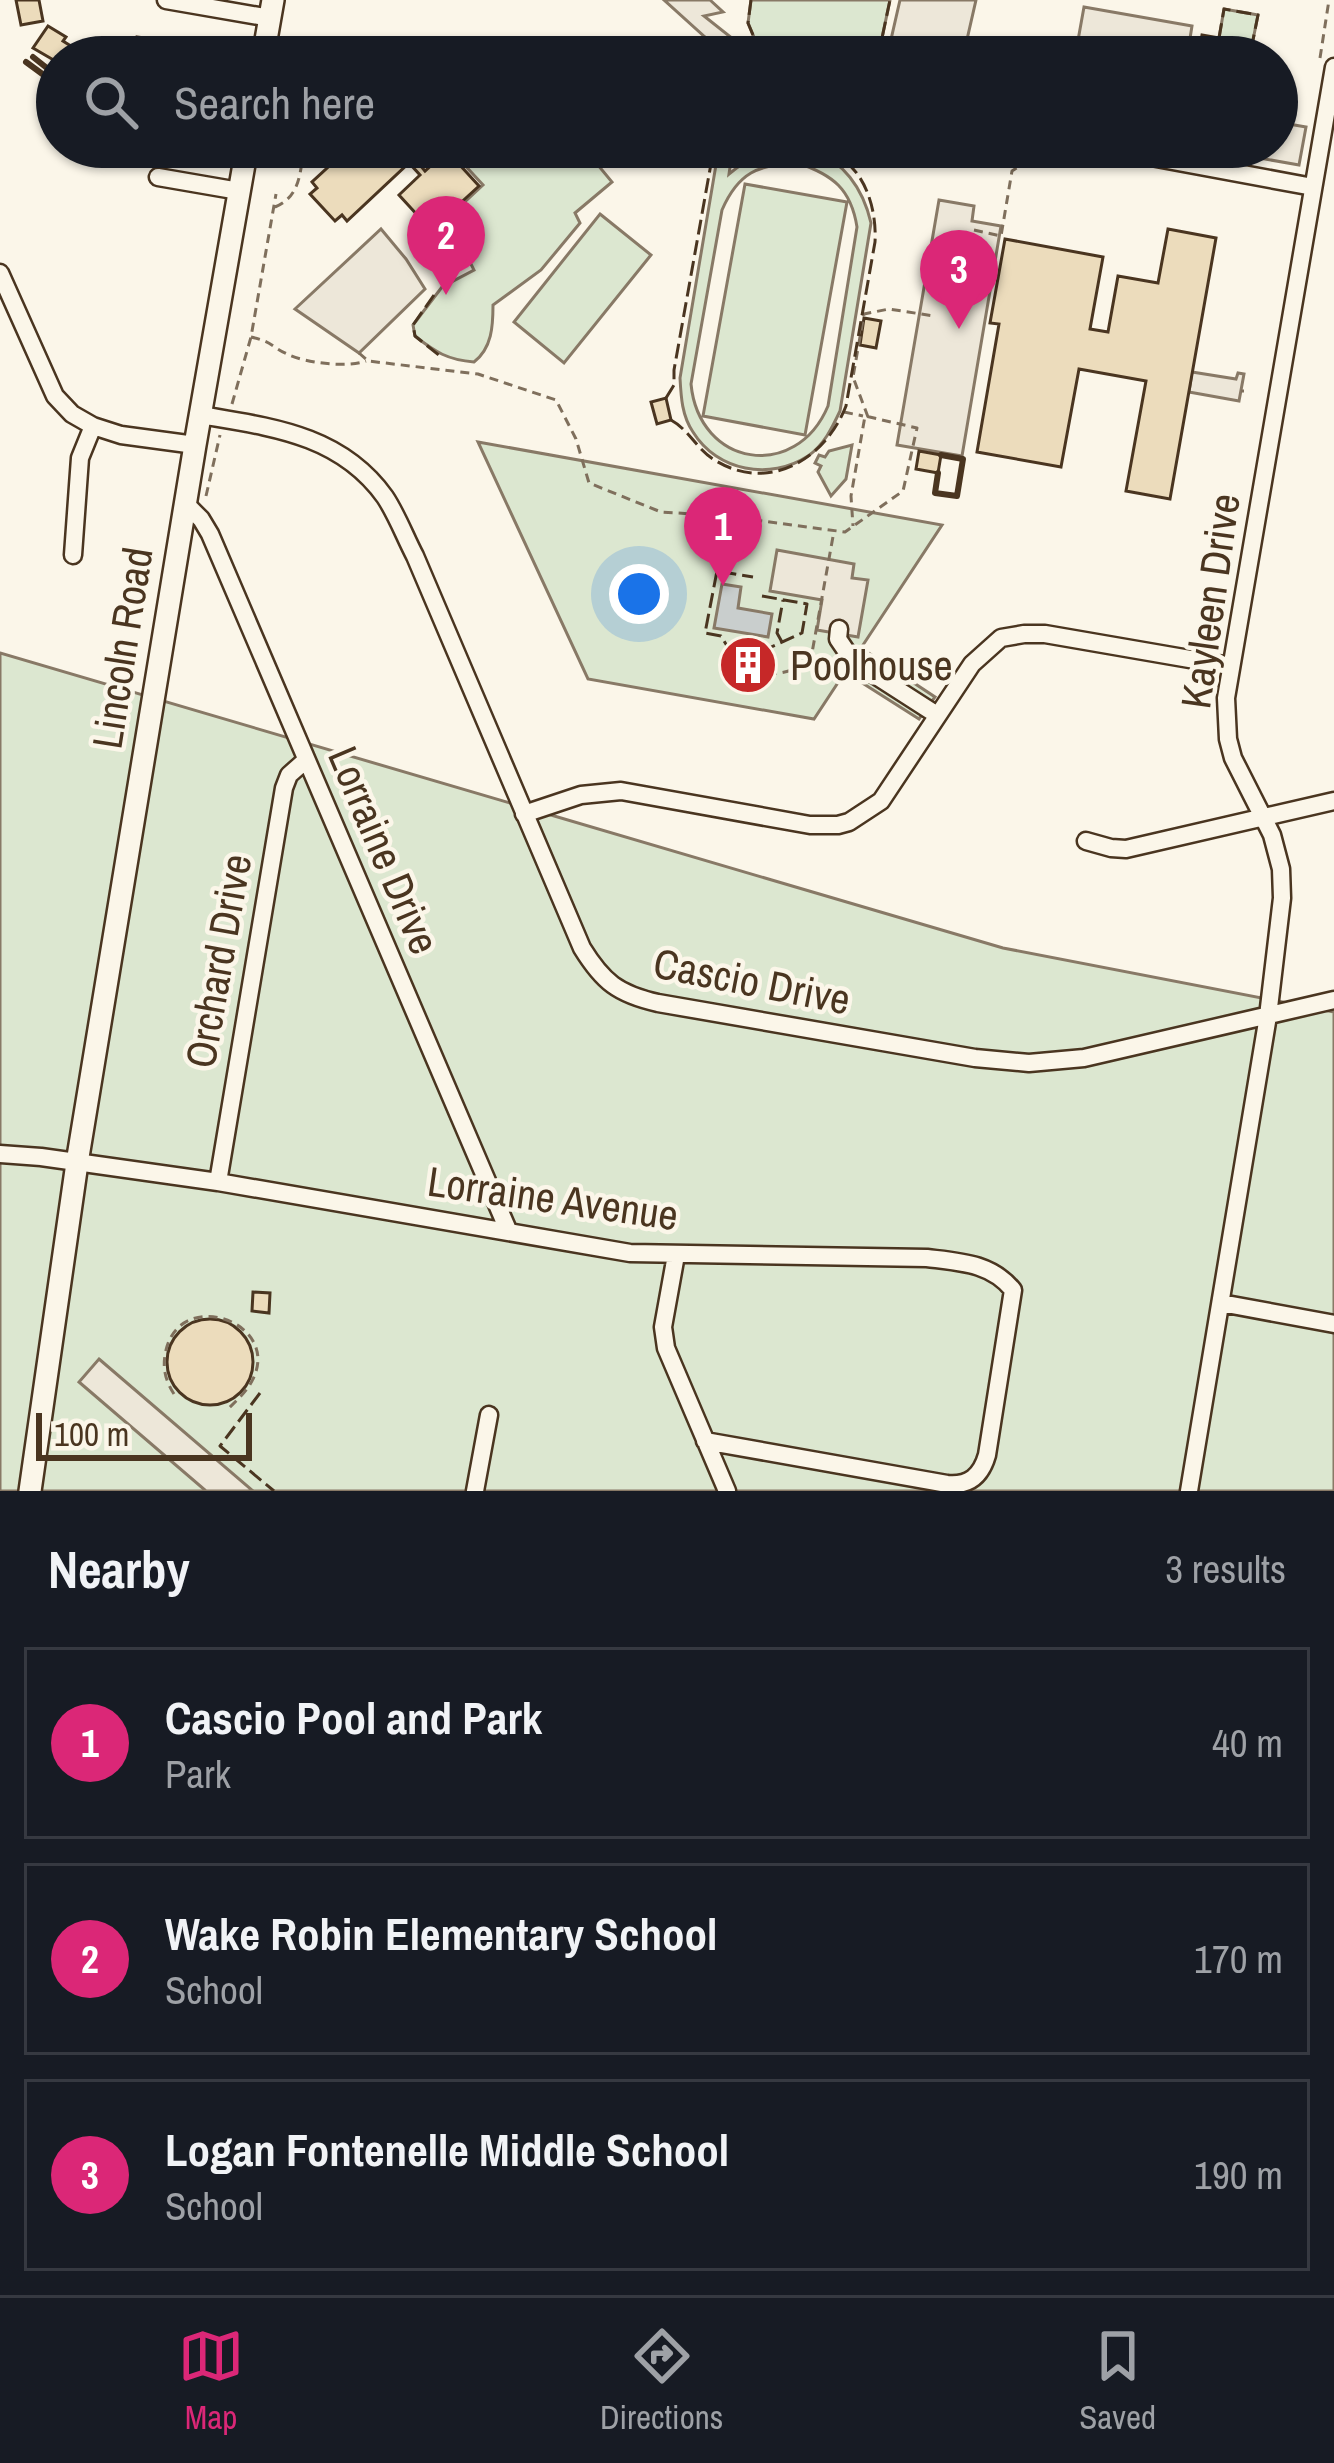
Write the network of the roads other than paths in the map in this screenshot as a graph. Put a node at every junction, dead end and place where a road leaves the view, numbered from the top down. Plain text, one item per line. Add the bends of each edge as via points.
1 (166, 0) edge
2 (271, 9) edge
3 (1334, 68) edge
4 (243, 168) edge
5 (1210, 168) edge
6 (158, 177) dead end
7 (1312, 187) junction
8 (238, 190) junction
9 (0, 273) edge
10 (200, 415) junction
11 (93, 426) junction
12 (195, 445) junction
13 (193, 512) junction
14 (74, 555) dead end
15 (839, 629) dead end
16 (1230, 667) junction
17 (938, 715) junction
18 (306, 760) junction
19 (1334, 801) edge
20 (524, 814) junction
21 (1262, 818) junction
22 (1086, 841) dead end
23 (1334, 1000) edge
24 (1268, 1016) junction
25 (0, 1154) edge
26 (77, 1162) junction
27 (218, 1181) junction
28 (508, 1230) junction
29 (676, 1255) junction
30 (1221, 1303) junction
31 (1334, 1324) edge
32 (489, 1415) dead end
33 (705, 1441) junction
34 (30, 1491) edge
35 (475, 1491) edge
36 (728, 1491) edge
37 (1189, 1491) edge

1 - 2 street
3 - 7 street, Kayleen Drive
4 - 8 main road, Lincoln Road
5 - 7 street
6 - 8 street
7 - 16 street, Kayleen Drive
8 - 10 main road, Lincoln Road
9 - 11 street via 55,396
10 - 12 main road, Lincoln Road
10 - 20 street, Cascio Drive via 306,436 361,470 386,498
11 - 12 street
11 - 14 street via 80,458
12 - 13 main road, Lincoln Road
13 - 18 street, Lorraine Drive via 210,534
13 - 26 main road, Lincoln Road
15 - 17 street via 853,661
16 - 17 street via 1012,635 972,664
16 - 21 street, Kayleen Drive via 1228,739
17 - 20 street via 881,801 838,825 621,791
18 - 27 street, Orchard Drive via 284,788
18 - 28 street, Lorraine Drive
19 - 21 street
20 - 24 street, Cascio Drive via 582,948 602,977 635,998 1029,1063
21 - 22 street via 1126,849
21 - 24 street, Kayleen Drive via 1282,882
23 - 24 street, Cascio Drive
24 - 30 street, Kayleen Drive
25 - 26 street, Lorraine Avenue
26 - 27 street, Lorraine Avenue
26 - 34 main road, Lincoln Road
27 - 28 street, Lorraine Avenue
28 - 29 street, Lorraine Avenue
29 - 33 street via 666,1348
29 - 33 street, Lorraine Avenue via 928,1258 975,1264 1012,1290 987,1455 974,1480 947,1484
30 - 31 street
30 - 37 street, Kayleen Drive
32 - 35 street
33 - 36 street

